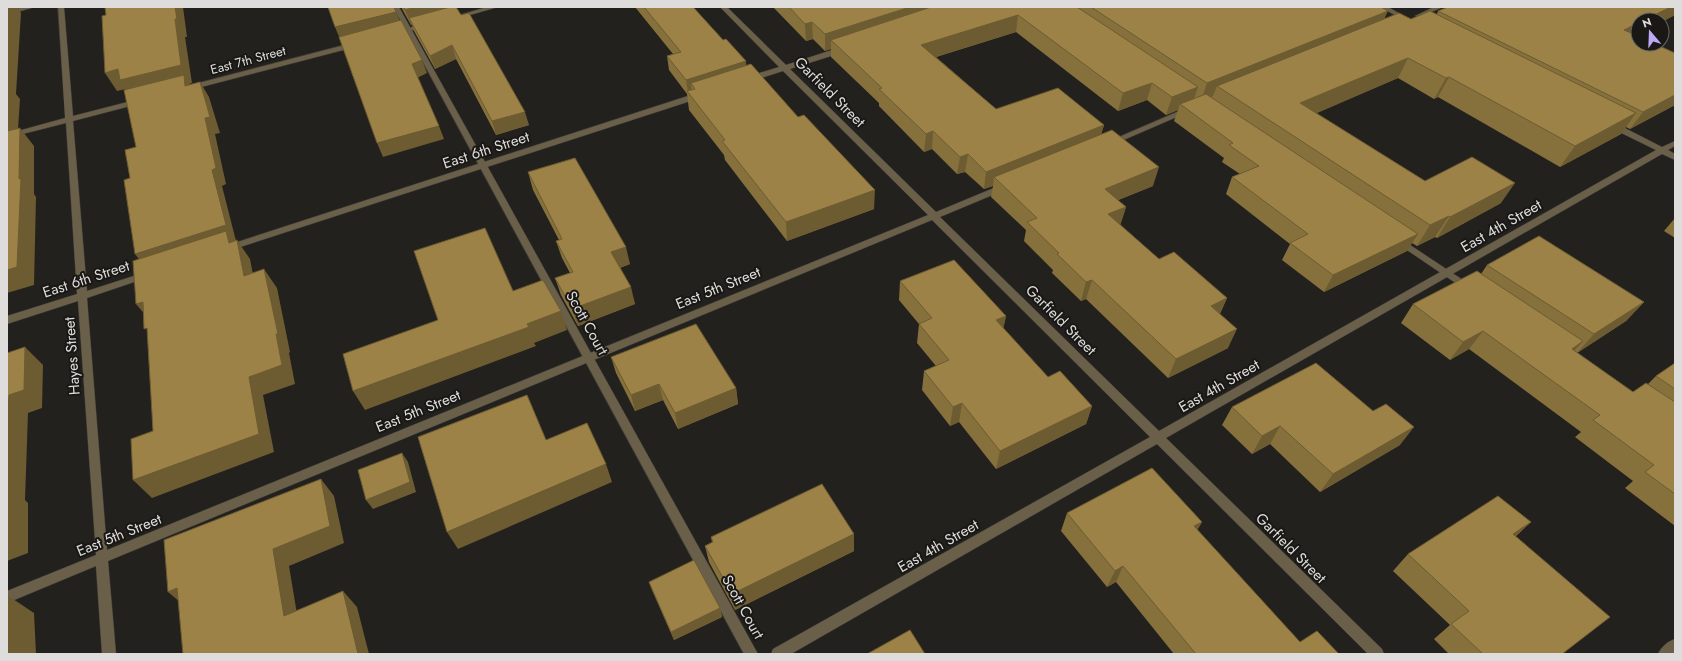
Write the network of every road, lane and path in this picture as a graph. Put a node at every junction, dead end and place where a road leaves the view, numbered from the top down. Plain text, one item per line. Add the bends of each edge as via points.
1 (32, 7) edge
2 (61, 7) edge
3 (396, 7) edge
4 (495, 7) edge
5 (723, 7) edge
6 (1383, 7) edge
7 (1440, 7) edge
8 (7, 13) edge
9 (445, 20) edge
10 (1412, 22) junction
11 (430, 24) edge
12 (1394, 26) edge
13 (409, 30) junction
14 (386, 36) edge
15 (363, 42) edge
16 (852, 46) edge
17 (784, 68) junction
18 (739, 83) edge
19 (185, 89) edge
20 (709, 92) edge
21 (147, 99) edge
22 (1200, 106) edge
23 (70, 120) junction
24 (1606, 122) edge
25 (7, 136) edge
26 (1675, 144) edge
27 (1099, 147) edge
28 (1663, 150) junction
29 (1675, 157) edge
30 (484, 166) junction
31 (1013, 183) edge
32 (934, 215) junction
33 (1389, 234) edge
34 (219, 251) edge
35 (158, 271) edge
36 (1448, 273) junction
37 (1474, 291) edge
38 (82, 295) junction
39 (7, 320) edge
40 (589, 358) junction
41 (1159, 438) junction
42 (102, 558) junction
43 (7, 597) edge
44 (1675, 645) edge
45 (109, 654) edge
46 (751, 654) edge
47 (778, 654) edge
48 (1377, 654) edge
49 (1665, 654) edge

1 - 8 street
2 - 23 street, Hayes Street
3 - 13 street, Scott Court
4 - 9 street
5 - 17 street, Garfield Street
6 - 10 street
7 - 10 street
10 - 12 street
11 - 13 street
13 - 14 street
13 - 30 street, Scott Court
15 - 19 street, East 7th Street
16 - 17 street
17 - 18 street
17 - 32 street, Garfield Street
20 - 30 street, East 6th Street
21 - 23 street
22 - 27 street
23 - 25 street
23 - 38 street, Hayes Street
24 - 28 street
26 - 28 street, East 4th Street
28 - 29 street
28 - 36 street, East 4th Street
30 - 34 street, East 6th Street
30 - 40 street, Scott Court
31 - 32 street, East 5th Street
32 - 40 street, East 5th Street
32 - 41 street, Garfield Street
33 - 36 street
35 - 38 street, East 6th Street
36 - 37 street
36 - 41 street, East 4th Street
38 - 39 street, East 6th Street
38 - 42 street, Hayes Street
40 - 42 street, East 5th Street
40 - 46 street, Scott Court
41 - 47 street, East 4th Street
41 - 48 street, Garfield Street
42 - 43 street, East 5th Street
42 - 45 street, Hayes Street
44 - 49 street

